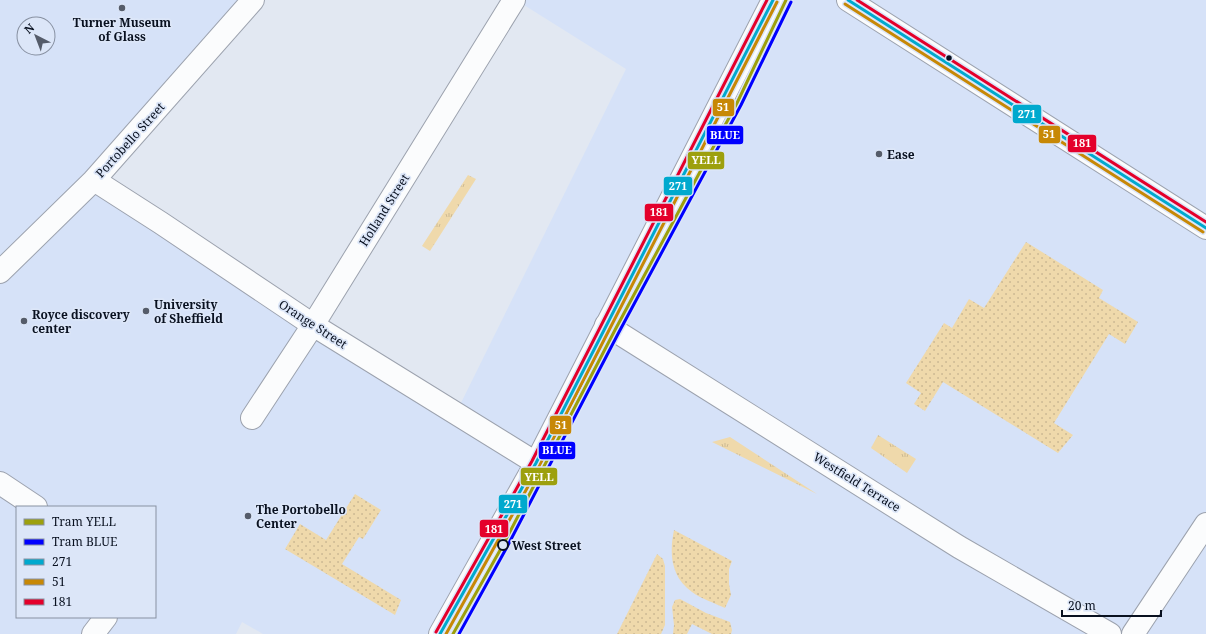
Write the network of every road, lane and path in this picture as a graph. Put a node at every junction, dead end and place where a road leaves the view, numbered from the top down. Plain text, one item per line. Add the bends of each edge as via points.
1 (253, 0) edge
2 (514, 0) edge
3 (773, 0) edge
4 (848, 0) edge
5 (94, 180) junction
6 (1206, 228) edge
7 (0, 272) edge
8 (313, 325) junction
9 (606, 325) junction
10 (252, 418) dead end
11 (536, 463) junction
12 (0, 483) edge
13 (34, 506) edge
14 (1206, 524) edge
15 (105, 618) edge
16 (93, 634) edge
17 (440, 634) edge
18 (1110, 634) edge
19 (1133, 634) edge

1 - 5 street, Portobello Street
2 - 8 street, Holland Street
3 - 9 street
4 - 6 street
5 - 7 street, Portobello Street
5 - 8 street, Orange Street
8 - 10 street, Holland Street
8 - 11 street, Orange Street
9 - 11 street
9 - 18 street, Westfield Terrace via 959,547
11 - 17 street
12 - 13 street
14 - 19 street
15 - 16 street

